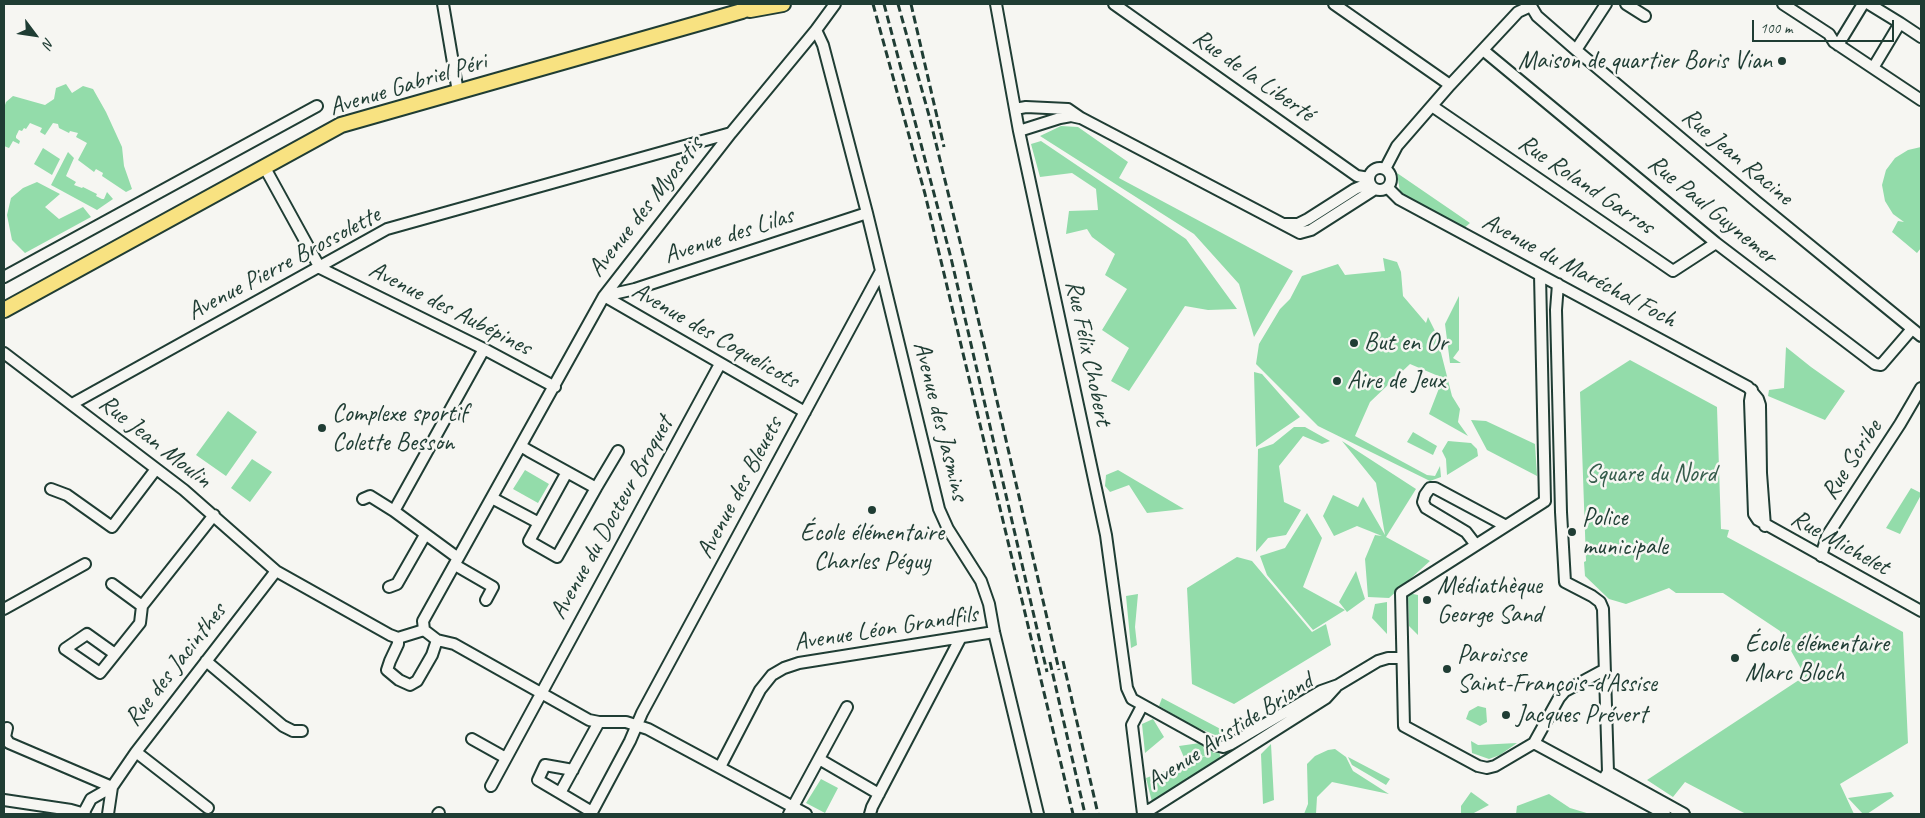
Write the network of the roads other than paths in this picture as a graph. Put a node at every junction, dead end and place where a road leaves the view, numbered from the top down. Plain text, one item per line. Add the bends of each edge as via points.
1 (443, 4) edge
2 (759, 4) edge
3 (783, 4) edge
4 (996, 4) edge
5 (1114, 4) edge
6 (1334, 4) edge
7 (1606, 4) edge
8 (1626, 4) edge
9 (1863, 4) edge
10 (1869, 4) edge
11 (1531, 5) edge
12 (1786, 5) edge
13 (832, 6) edge
14 (742, 11) junction
15 (1645, 16) dead end
16 (1900, 24) junction
17 (816, 30) junction
18 (1921, 37) edge
19 (1838, 45) junction
20 (1483, 50) junction
21 (1576, 50) junction
22 (1873, 68) junction
23 (1450, 86) junction
24 (458, 92) junction
25 (1921, 100) edge
26 (317, 106) dead end
27 (1432, 106) junction
28 (1015, 109) junction
29 (1081, 118) junction
30 (1019, 132) junction
31 (731, 133) junction
32 (265, 168) junction
33 (1385, 168) junction
34 (1371, 183) junction
35 (1388, 188) junction
36 (867, 213) junction
37 (1716, 243) junction
38 (320, 268) junction
39 (882, 271) junction
40 (1540, 275) junction
41 (4, 277) edge
42 (1558, 284) junction
43 (604, 296) junction
44 (4, 310) edge
45 (1912, 329) junction
46 (1921, 336) edge
47 (484, 349) junction
48 (4, 352) edge
49 (720, 364) junction
50 (554, 387) junction
51 (1921, 388) edge
52 (1752, 390) joint
53 (72, 404) junction
54 (805, 412) junction
55 (521, 446) junction
56 (618, 451) dead end
57 (156, 469) junction
58 (567, 472) junction
59 (596, 488) junction
60 (51, 489) dead end
61 (492, 498) junction
62 (364, 499) dead end
63 (1545, 501) junction
64 (394, 511) junction
65 (1561, 512) junction
66 (214, 515) junction
67 (539, 523) junction
68 (1506, 526) junction
69 (425, 536) junction
70 (1476, 545) junction
71 (1821, 556) junction
72 (456, 562) junction
73 (85, 564) dead end
74 (276, 571) junction
75 (112, 584) dead end
76 (389, 587) dead end
77 (486, 600) dead end
78 (142, 606) junction
79 (4, 609) edge
80 (1921, 612) edge
81 (424, 630) junction
82 (994, 632) junction
83 (398, 638) junction
84 (960, 639) junction
85 (437, 640) junction
86 (116, 654) junction
87 (1402, 658) junction
88 (206, 661) junction
89 (1604, 670) junction
90 (1338, 685) junction
91 (541, 693) junction
92 (1142, 706) junction
93 (847, 707) dead end
94 (599, 722) junction
95 (636, 725) junction
96 (6, 728) dead end
97 (302, 731) dead end
98 (472, 739) dead end
99 (1534, 743) junction
100 (1223, 747) junction
101 (136, 752) junction
102 (506, 758) junction
103 (818, 759) junction
104 (1229, 759) junction
105 (720, 767) junction
106 (572, 770) junction
107 (1606, 776) junction
108 (491, 786) dead end
109 (112, 787) junction
110 (560, 793) junction
111 (879, 794) junction
112 (4, 800) edge
113 (208, 808) dead end
114 (791, 810) edge
115 (591, 813) edge
116 (1143, 813) edge
117 (84, 814) edge
118 (108, 814) edge
119 (806, 814) edge
120 (870, 814) edge
121 (1038, 814) edge
122 (1665, 814) edge
123 (1684, 814) edge

1 - 24 street
2 - 14 main road, Avenue Gabriel Péri
3 - 14 main road, Avenue Gabriel Péri
4 - 28 street, Rue Félix Chobert
5 - 34 street, Rue de la Liberté
6 - 23 street
7 - 21 street
8 - 15 street
9 - 19 street
10 - 16 street
11 - 20 street via 1518,12
11 - 21 street, Rue Jean Racine via 1537,16
12 - 19 street via 1829,34
13 - 17 street, Avenue des Myosotis
14 - 24 main road, Avenue Gabriel Péri
16 - 18 street
16 - 22 street
17 - 31 street, Avenue des Myosotis
17 - 36 street, Avenue des Jasmins
19 - 22 street
20 - 23 street
20 - 37 street, Rue Paul Guynemer
21 - 45 street, Rue Jean Racine
22 - 25 street
23 - 27 street
24 - 32 main road, Avenue Gabriel Péri via 341,125
26 - 41 street
27 - 33 street via 1398,146
27 - 37 street, Rue Roland Garros via 1673,271
28 - 29 street via 1068,109
28 - 30 street, Rue Félix Chobert
29 - 30 street via 1060,118
29 - 34 street via 1288,225 1298,224
30 - 92 street, Rue Félix Chobert via 1106,535 1127,688 1132,699
31 - 38 street, Avenue Pierre Brossolette via 387,229
31 - 43 street, Avenue des Myosotis
32 - 38 street
32 - 44 main road, Avenue Gabriel Péri
33 - 34 street via 1372,170
33 - 35 street via 1392,180
34 - 35 street via 1384,190
35 - 40 street, Avenue du Maréchal Foch via 1399,199
36 - 39 street, Avenue des Jasmins
36 - 43 street, Avenue des Lilas via 635,290
37 - 45 street, Rue Paul Guynemer via 1875,364 1881,365
38 - 47 street, Avenue des Aubépines
38 - 53 street, Avenue Pierre Brossolette
39 - 54 street, Avenue des Bleuets
39 - 82 street, Avenue des Jasmins via 939,509 981,581
40 - 42 street, Avenue du Maréchal Foch
40 - 63 street
42 - 52 street, Avenue du Maréchal Foch
42 - 65 street
43 - 49 street, Avenue des Coquelicots
43 - 50 street, Avenue des Myosotis
45 - 46 street, Rue Jean Racine
47 - 50 street, Avenue des Aubépines
47 - 64 street
48 - 53 street, Rue Jean Moulin
49 - 54 street, Avenue des Coquelicots
49 - 91 street, Avenue du Docteur Broquet
50 - 55 street, Avenue des Myosotis
51 - 71 street, Rue Scribe via 1898,429 1827,536
52 - 71 street, Rue Michelet via 1754,514 1765,526
53 - 57 street, Rue Jean Moulin
54 - 95 street, Avenue des Bleuets
55 - 58 street
55 - 61 street, Avenue des Myosotis
56 - 59 street
57 - 60 street via 112,527 66,494
57 - 66 street, Rue Jean Moulin
58 - 59 street
58 - 67 street
59 - 67 street via 557,557 529,541
61 - 67 street
61 - 72 street, Avenue des Myosotis
62 - 64 street via 370,496
63 - 65 street
63 - 68 street
64 - 69 street
65 - 89 street via 1565,582 1600,602 1603,609
66 - 74 street, Rue Jean Moulin
66 - 78 street
68 - 70 street
68 - 70 street via 1430,488 1423,502 1426,508 1466,532
69 - 72 street
69 - 76 street via 397,584
70 - 87 street via 1400,593
71 - 80 street, Rue Michelet
72 - 77 street via 493,587
72 - 81 street, Avenue des Myosotis via 423,621
73 - 79 street
74 - 83 street, Rue Jean Moulin
74 - 88 street, Rue des Jacinthes
75 - 78 street
78 - 86 street via 140,623
81 - 83 street
81 - 85 street
82 - 84 street, Avenue Léon Grandfils
82 - 121 street, Avenue des Jasmins
83 - 85 street via 388,670 410,685 417,681
84 - 105 street, Avenue Léon Grandfils via 784,668 760,690
84 - 111 street
85 - 91 street via 454,644
86 - 86 street via 100,673 65,649 87,634
87 - 90 street, Avenue Aristide Briand via 1378,661
87 - 99 street via 1404,726 1487,768
88 - 97 street via 283,726
88 - 101 street, Rue des Jacinthes
89 - 99 street via 1562,694
89 - 107 street
90 - 100 street, Avenue Aristide Briand via 1321,691
90 - 104 street, Avenue Aristide Briand via 1326,698
91 - 94 street via 589,720
91 - 102 street, Avenue du Docteur Broquet
92 - 100 street, Avenue Aristide Briand
92 - 116 street via 1132,725
93 - 103 street
94 - 95 street
94 - 106 street
95 - 105 street
95 - 115 street, Avenue des Bleuets
96 - 109 street via 9,743
98 - 102 street
99 - 107 street
100 - 104 street
101 - 109 street, Rue des Jacinthes
101 - 113 street
102 - 108 street, Avenue du Docteur Broquet
103 - 111 street
103 - 114 street
104 - 116 street, Avenue Aristide Briand
105 - 114 street
106 - 110 street
106 - 110 street via 545,765 538,780
107 - 122 street
107 - 123 street
109 - 117 street via 91,799
109 - 118 street
110 - 115 street
111 - 120 street
112 - 117 street
114 - 119 street

